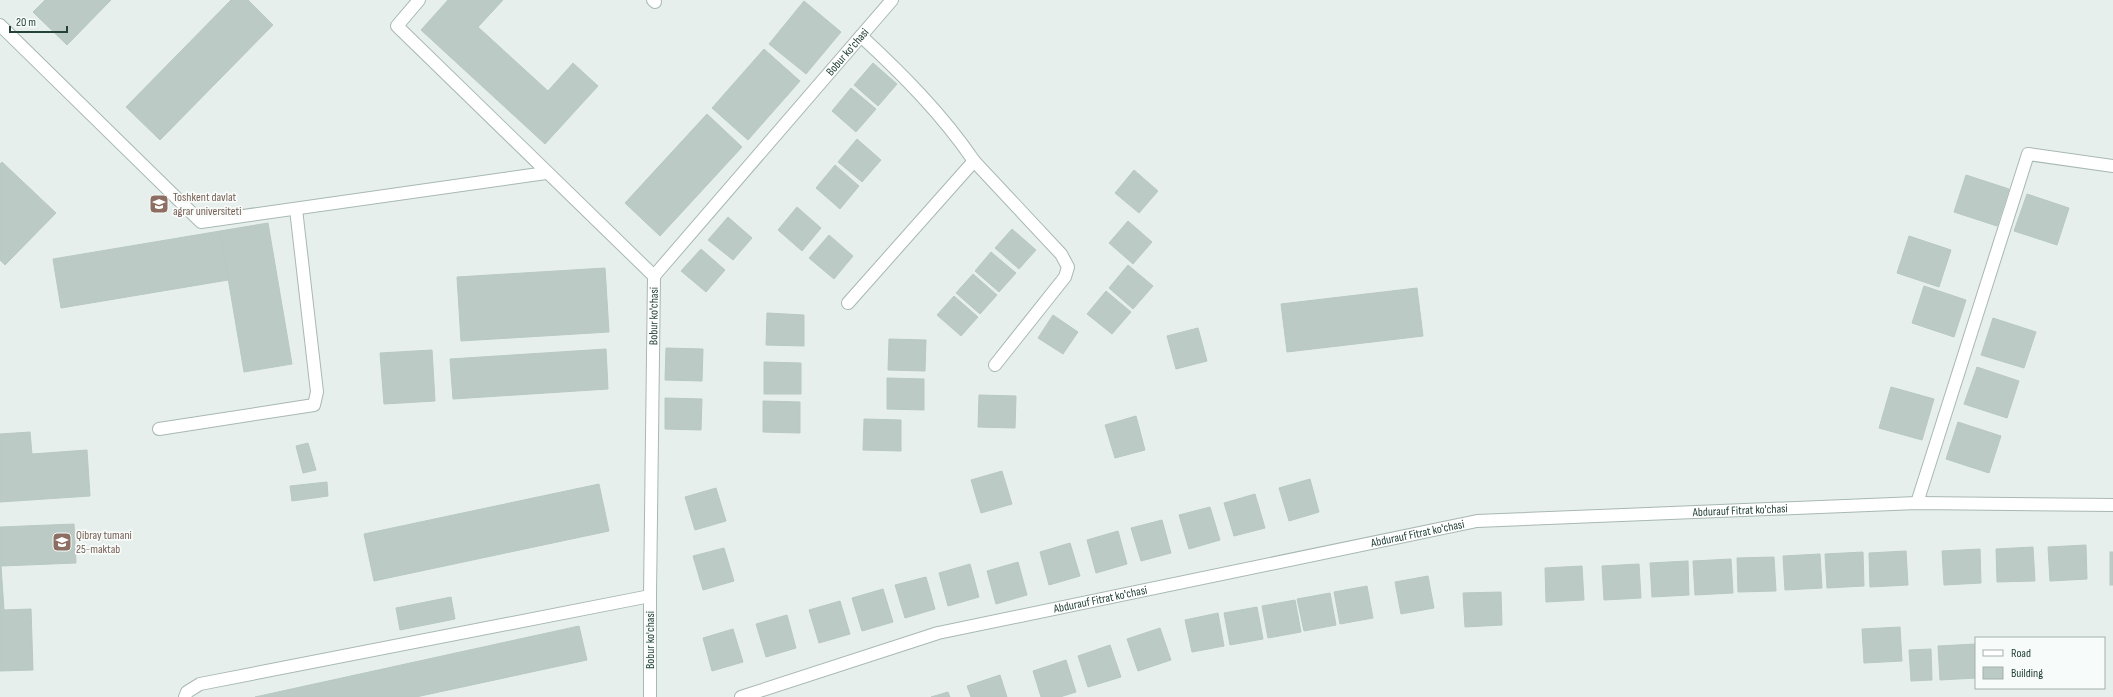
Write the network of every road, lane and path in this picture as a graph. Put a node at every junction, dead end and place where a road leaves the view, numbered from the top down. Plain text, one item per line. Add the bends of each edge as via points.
1 (419, 0) edge
2 (892, 0) edge
3 (0, 25) edge
4 (861, 36) junction
5 (974, 161) junction
6 (2113, 166) edge
7 (546, 173) junction
8 (296, 209) junction
9 (654, 276) junction
10 (848, 303) dead end
11 (995, 365) dead end
12 (159, 429) dead end
13 (1917, 503) junction
14 (2113, 505) edge
15 (650, 596) junction
16 (186, 697) edge
17 (650, 697) edge
18 (741, 697) edge

1 - 7 street via 397,26
2 - 4 street, Bobur ko'chasi
3 - 8 street via 201,222
4 - 5 street via 909,81
4 - 9 street, Bobur ko'chasi
5 - 10 street
5 - 11 street via 1062,254 1068,267 1065,277
6 - 13 street via 2028,154
7 - 8 street
7 - 9 street
8 - 12 street via 317,392 314,405
9 - 15 street, Bobur ko'chasi
13 - 14 street, Abdurauf Fitrat ko'chasi
13 - 18 street, Abdurauf Fitrat ko'chasi via 1477,521 938,633
15 - 16 street via 200,684 187,692
15 - 17 street, Bobur ko'chasi

